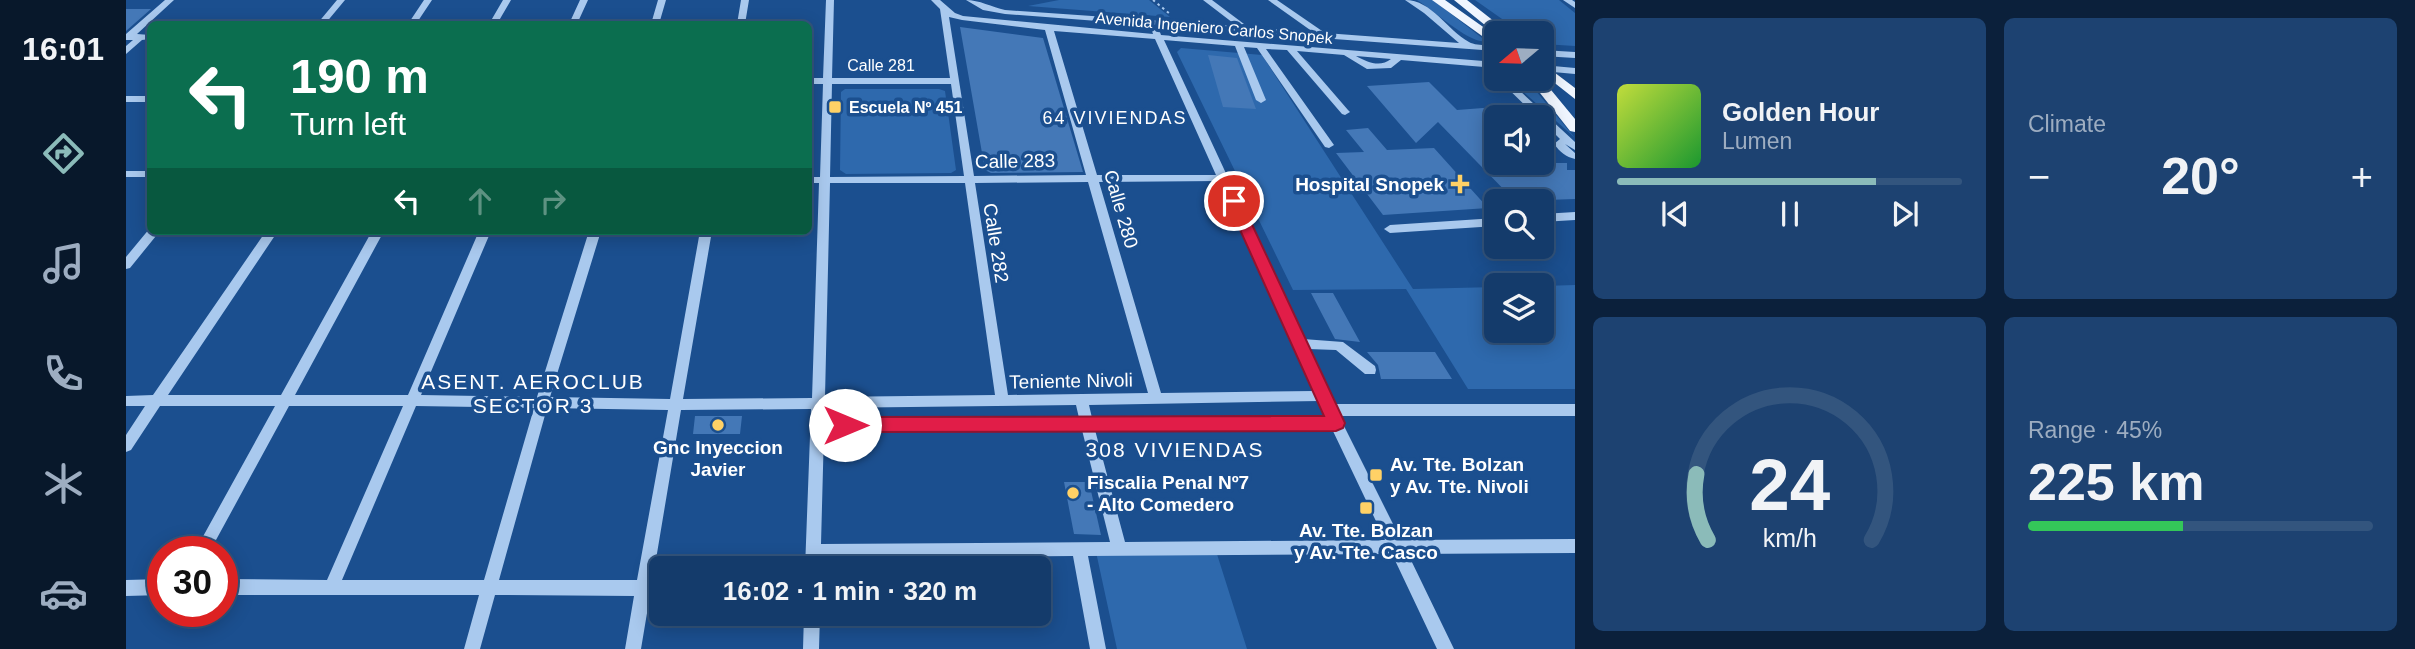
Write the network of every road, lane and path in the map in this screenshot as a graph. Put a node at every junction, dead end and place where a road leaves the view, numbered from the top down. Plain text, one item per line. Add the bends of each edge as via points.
1 (170, 0) edge
2 (341, 0) edge
3 (428, 0) edge
4 (507, 0) edge
5 (584, 0) edge
6 (662, 0) edge
7 (745, 0) edge
8 (830, 0) edge
9 (970, 0) edge
10 (1207, 0) edge
11 (1272, 0) edge
12 (1409, 0) edge
13 (1438, 0) edge
14 (1460, 0) edge
15 (939, 4) edge
16 (324, 21) edge
17 (414, 21) edge
18 (495, 21) edge
19 (574, 21) edge
20 (656, 21) edge
21 (742, 21) edge
22 (1487, 21) edge
23 (1154, 25) junction
24 (1049, 28) junction
25 (1248, 31) junction
26 (1484, 33) edge
27 (128, 37) edge
28 (145, 37) edge
29 (1158, 37) junction
30 (1325, 37) junction
31 (1239, 44) junction
32 (1260, 46) junction
33 (1469, 46) junction
34 (1484, 47) edge
35 (1290, 48) junction
36 (126, 51) edge
37 (1345, 53) joint
38 (1554, 53) edge
39 (1575, 55) edge
40 (1399, 57) joint
41 (1484, 58) edge
42 (1484, 63) edge
43 (1554, 71) edge
44 (1575, 71) edge
45 (812, 81) edge
46 (828, 81) junction
47 (953, 81) junction
48 (1554, 81) edge
49 (1517, 91) edge
50 (1550, 91) edge
51 (1575, 95) edge
52 (126, 99) edge
53 (147, 99) edge
54 (1261, 100) dead end
55 (1345, 112) dead end
56 (1570, 133) edge
57 (1329, 145) dead end
58 (1575, 147) edge
59 (1575, 156) edge
60 (126, 174) edge
61 (147, 174) edge
62 (1095, 178) junction
63 (1223, 178) junction
64 (812, 180) edge
65 (826, 180) junction
66 (968, 180) junction
67 (1575, 216) edge
68 (1554, 217) edge
69 (1484, 223) edge
70 (1390, 229) dead end
71 (151, 235) edge
72 (269, 235) edge
73 (376, 235) edge
74 (483, 235) edge
75 (595, 235) edge
76 (705, 235) edge
77 (127, 262) edge
78 (1300, 344) junction
79 (1370, 370) dead end
80 (1323, 396) junction
81 (285, 399) junction
82 (1156, 399) junction
83 (413, 400) junction
84 (1081, 400) junction
85 (126, 401) edge
86 (156, 401) junction
87 (1002, 401) junction
88 (542, 403) junction
89 (819, 404) junction
90 (676, 405) junction
91 (1575, 410) edge
92 (1333, 417) junction
93 (1087, 423) junction
94 (818, 425) junction
95 (126, 446) edge
96 (210, 536) edge
97 (1396, 545) junction
98 (1575, 546) edge
99 (1119, 549) junction
100 (1079, 550) junction
101 (814, 551) junction
102 (814, 556) edge
103 (147, 587) edge
104 (238, 587) edge
105 (490, 587) junction
106 (126, 588) edge
107 (331, 588) junction
108 (642, 589) junction
109 (812, 626) edge
110 (472, 649) edge
111 (633, 649) edge
112 (811, 649) edge
113 (1098, 649) edge
114 (1446, 649) edge

1 - 27 street
2 - 16 street
3 - 17 street
4 - 18 street
5 - 19 street
6 - 20 street
7 - 21 street
8 - 46 street
9 - 23 street, Avenida Ingeniero Carlos Snopek via 1005,12
10 - 25 street
11 - 30 street
12 - 33 street
13 - 26 main road
14 - 22 main road
15 - 24 street, Avenida Ingeniero Carlos Snopek via 962,18
15 - 47 street, Calle 282
23 - 25 street, Avenida Ingeniero Carlos Snopek
23 - 29 street
24 - 29 street, Avenida Ingeniero Carlos Snopek
24 - 62 street, Calle 280
25 - 30 street, Avenida Ingeniero Carlos Snopek
27 - 28 street
28 - 36 street
29 - 31 street, Avenida Ingeniero Carlos Snopek
29 - 63 street
30 - 33 street, Avenida Ingeniero Carlos Snopek
31 - 32 street, Avenida Ingeniero Carlos Snopek
31 - 54 street
32 - 35 street, Avenida Ingeniero Carlos Snopek
32 - 57 street
33 - 34 street, Avenida Ingeniero Carlos Snopek
33 - 41 street
35 - 37 street, Avenida Ingeniero Carlos Snopek
35 - 55 street
37 - 40 street via 1367,66 1388,66
38 - 39 street
40 - 42 street
43 - 44 street
45 - 46 street, Calle 281
46 - 47 street, Calle 281
46 - 65 street
47 - 66 street, Calle 282
48 - 51 main road
49 - 56 street
50 - 56 main road
52 - 53 street
56 - 58 street
56 - 59 street via 1559,144
60 - 61 street
62 - 63 street, Calle 283
62 - 66 street, Calle 283
62 - 82 street, Calle 280
63 - 78 street
64 - 65 street, Calle 283
65 - 66 street, Calle 283
65 - 89 street
66 - 87 street, Calle 282
67 - 68 street
69 - 70 street
71 - 77 street
72 - 86 street
73 - 81 street
74 - 83 street
75 - 88 street
76 - 90 street
78 - 79 street via 1339,345
78 - 80 street
80 - 82 street, Teniente Nivoli
80 - 92 street
81 - 83 street, Teniente Nivoli
81 - 86 street, Teniente Nivoli
81 - 96 street
82 - 84 street, Teniente Nivoli
83 - 88 street, Teniente Nivoli
83 - 107 street
84 - 87 street, Teniente Nivoli
84 - 93 street
85 - 86 street, Teniente Nivoli
86 - 95 street
87 - 89 street, Teniente Nivoli
88 - 90 street, Teniente Nivoli
88 - 105 street
89 - 90 street, Teniente Nivoli
89 - 94 street
90 - 108 street
91 - 92 street
92 - 93 street
92 - 97 street
93 - 94 street
93 - 99 street
94 - 101 street
97 - 98 street
97 - 99 street
97 - 114 street
99 - 100 street
100 - 101 street
100 - 113 street
101 - 102 street
103 - 106 street
104 - 107 street
105 - 107 street
105 - 108 street
105 - 110 street
108 - 111 street
109 - 112 street

